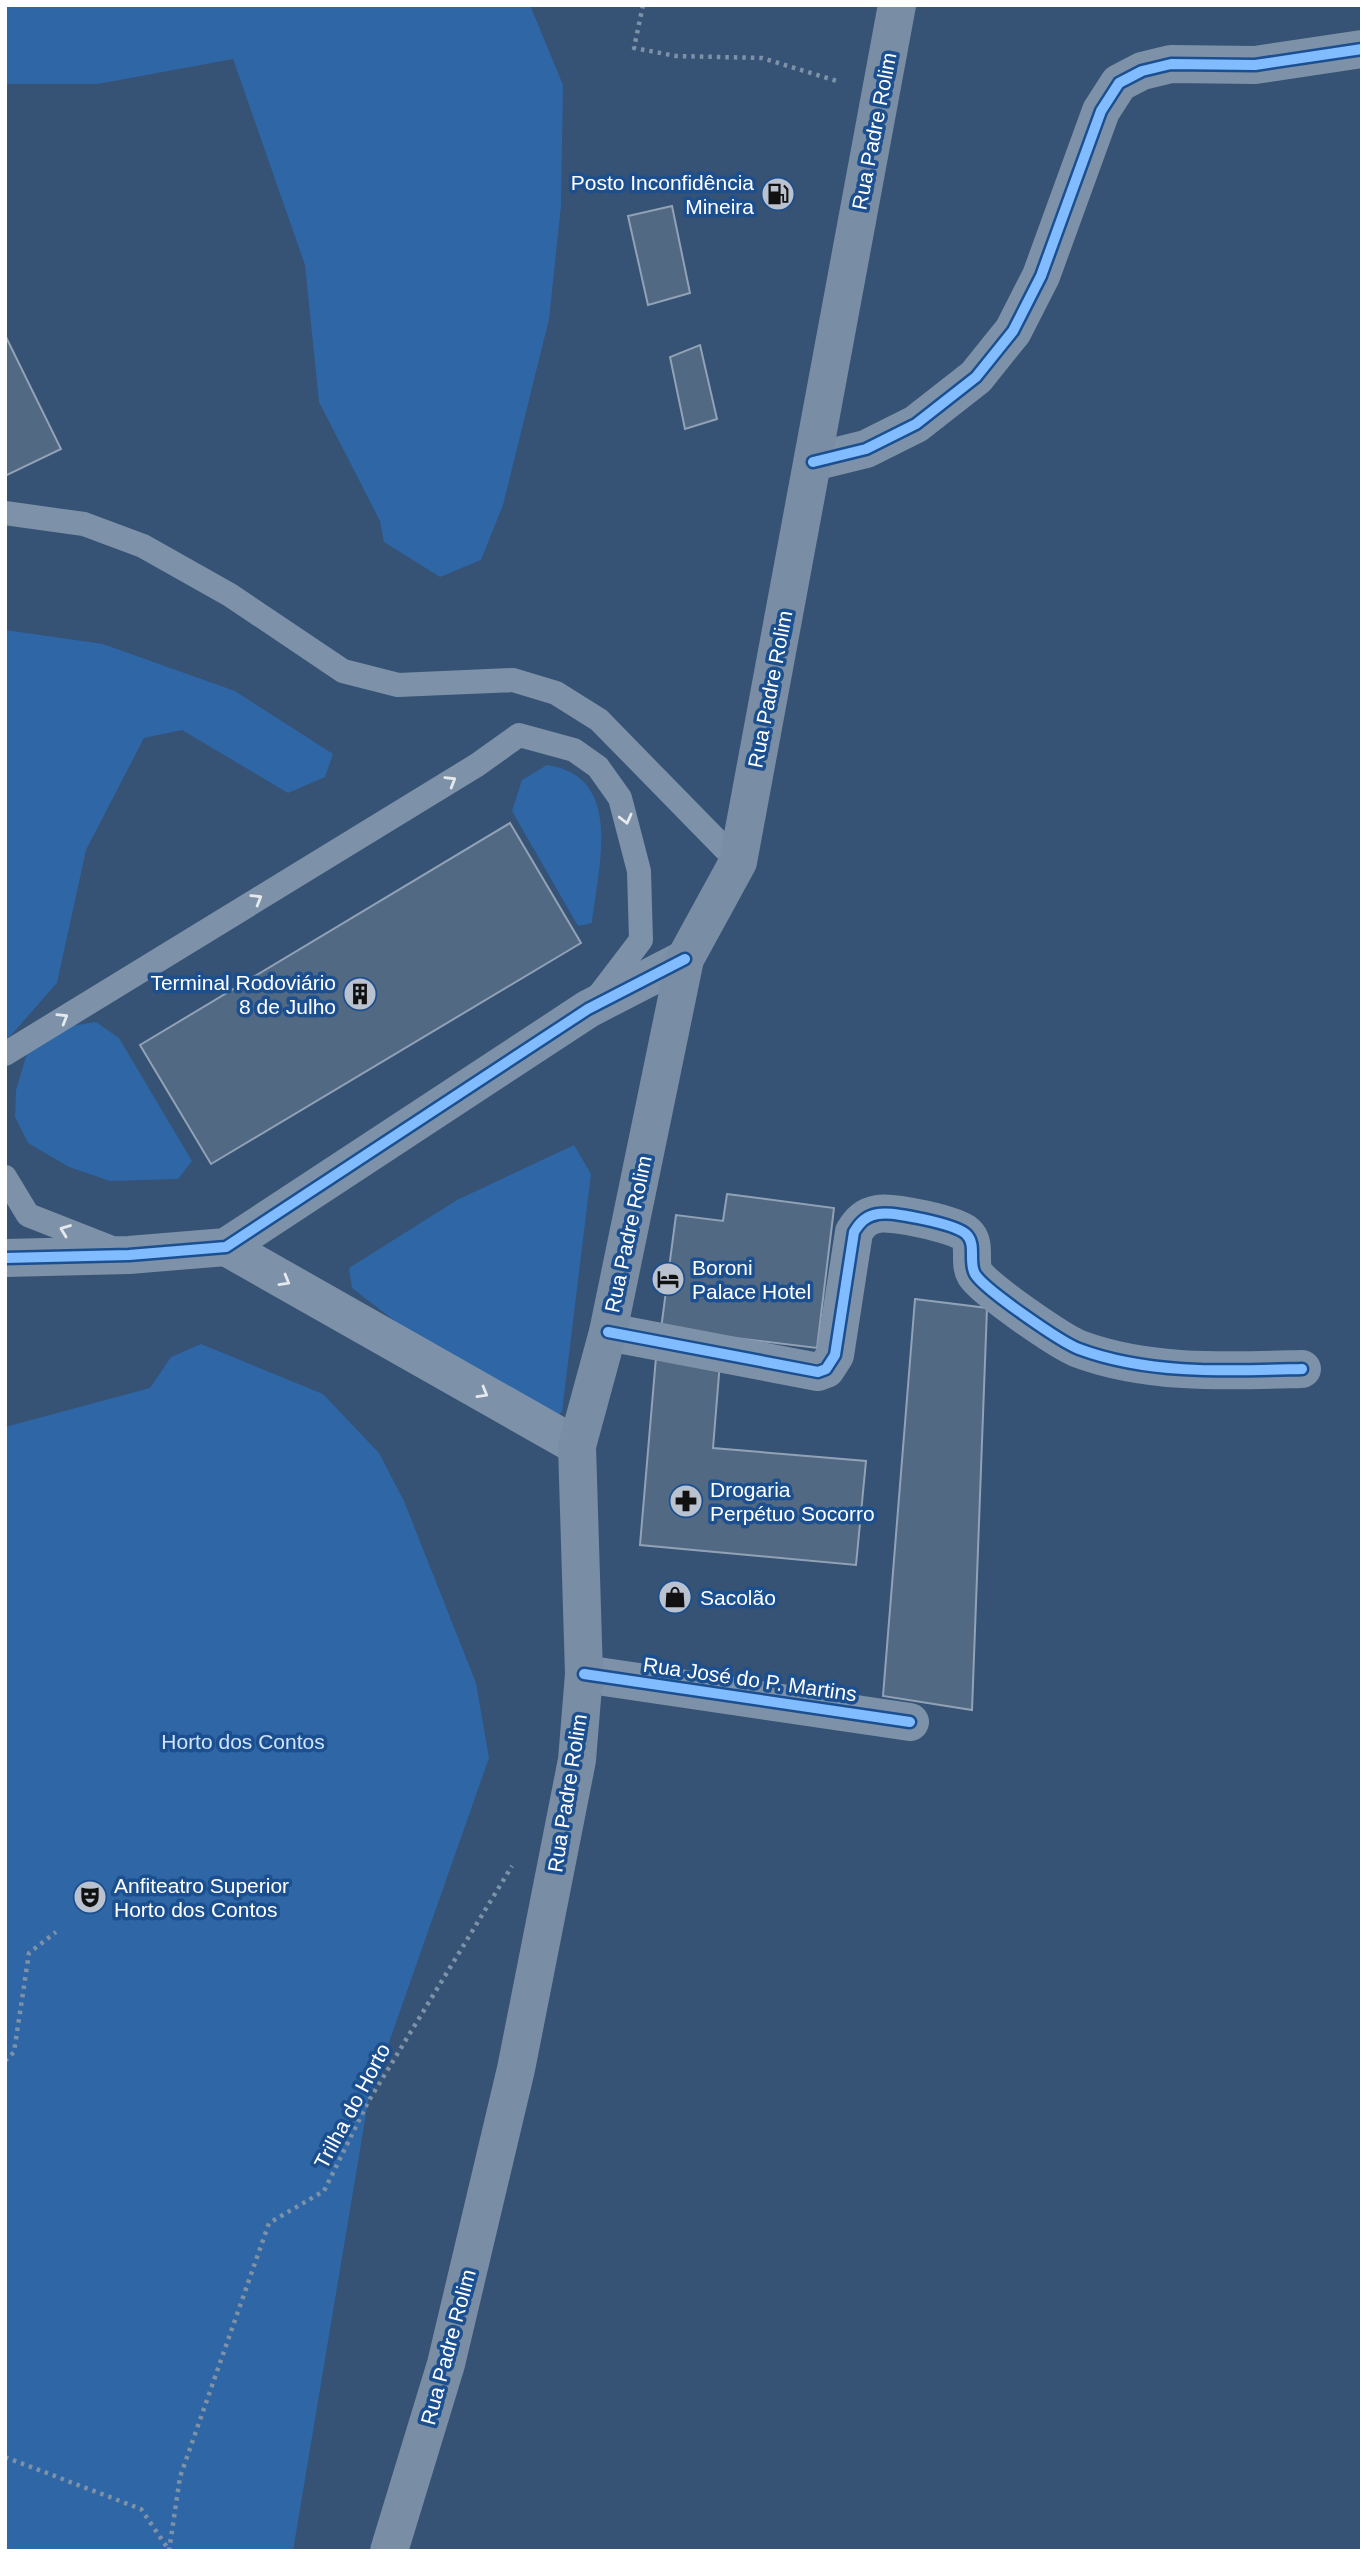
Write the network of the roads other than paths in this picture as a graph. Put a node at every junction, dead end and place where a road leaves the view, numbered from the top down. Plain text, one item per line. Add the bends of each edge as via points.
1 (897, 5) edge
2 (1362, 49) edge
3 (813, 462) junction
4 (5, 513) edge
5 (738, 862) junction
6 (685, 959) junction
7 (588, 1009) junction
8 (5, 1054) edge
9 (5, 1177) edge
10 (226, 1247) junction
11 (129, 1255) junction
12 (5, 1258) edge
13 (608, 1332) junction
14 (1302, 1369) dead end
15 (576, 1446) junction
16 (584, 1674) junction
17 (910, 1722) dead end
18 (389, 2551) edge

1 - 3 main road, Rua Padre Rolim
2 - 3 street via 1255,65 1171,64 1119,83 1101,111 1041,276 1013,331 976,377 916,424 866,449
3 - 5 main road, Rua Padre Rolim
4 - 5 lane via 84,524 143,547 230,595 342,671 398,685 513,680 556,692 599,720
5 - 6 main road, Rua Padre Rolim
6 - 7 street
6 - 13 main road, Rua Padre Rolim
8 -> 7 lane via 519,735 574,750 598,767 620,798 639,872 641,940
7 - 10 street
11 -> 9 lane via 28,1216
10 - 11 street
10 -> 15 street
11 - 12 street
13 - 14 street via 826,1370 835,1355 854,1232 862,1219 894,1213 963,1231 971,1242 973,1266 981,1280 1077,1348 1112,1358 1212,1371
13 - 15 main road, Rua Padre Rolim
15 - 16 main road, Rua Padre Rolim
16 - 17 street, Rua José do P. Martins
16 - 18 main road, Rua Padre Rolim via 577,1760 516,2069 446,2364

